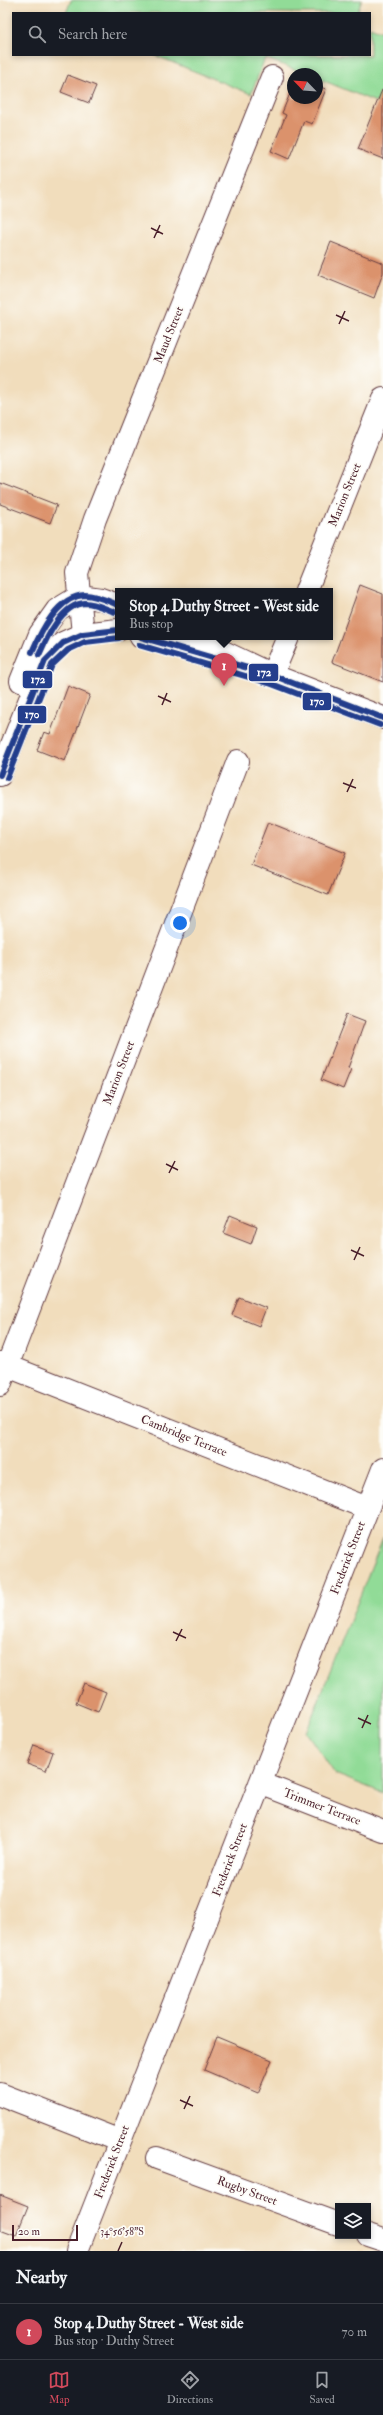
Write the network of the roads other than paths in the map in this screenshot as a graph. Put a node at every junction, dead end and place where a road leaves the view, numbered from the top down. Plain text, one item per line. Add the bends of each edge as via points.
1 (272, 77) dead end
2 (383, 400) edge
3 (307, 588) edge
4 (80, 596) junction
5 (115, 604) edge
6 (115, 630) edge
7 (84, 634) junction
8 (151, 640) edge
9 (198, 640) edge
10 (287, 640) edge
11 (272, 675) junction
12 (383, 718) edge
13 (0, 736) edge
14 (238, 761) dead end
15 (0, 775) edge
16 (3, 1371) edge
17 (383, 1469) edge
18 (367, 1508) junction
19 (260, 1783) junction
20 (383, 1831) edge
21 (0, 2094) edge
22 (120, 2141) junction
23 (157, 2158) dead end
24 (335, 2223) edge
25 (371, 2235) edge
26 (383, 2240) edge
27 (77, 2251) edge

1 - 4 street, Maud Street via 95,519 77,573
2 - 3 street, Marion Street
4 - 5 street via 101,598
4 - 7 street, Maud Street
4 - 13 street via 57,610 40,634
6 - 7 street
7 - 15 street via 63,642 45,661
8 - 11 street
9 - 11 street
10 - 11 street
11 - 12 street
14 - 16 street, Marion Street
16 - 18 street, Cambridge Terrace
17 - 18 street, Frederick Street
18 - 19 street, Frederick Street
19 - 20 street, Trimmer Terrace
19 - 22 street, Frederick Street
21 - 22 street
22 - 27 street, Frederick Street
23 - 24 street, Rugby Street
25 - 26 street

